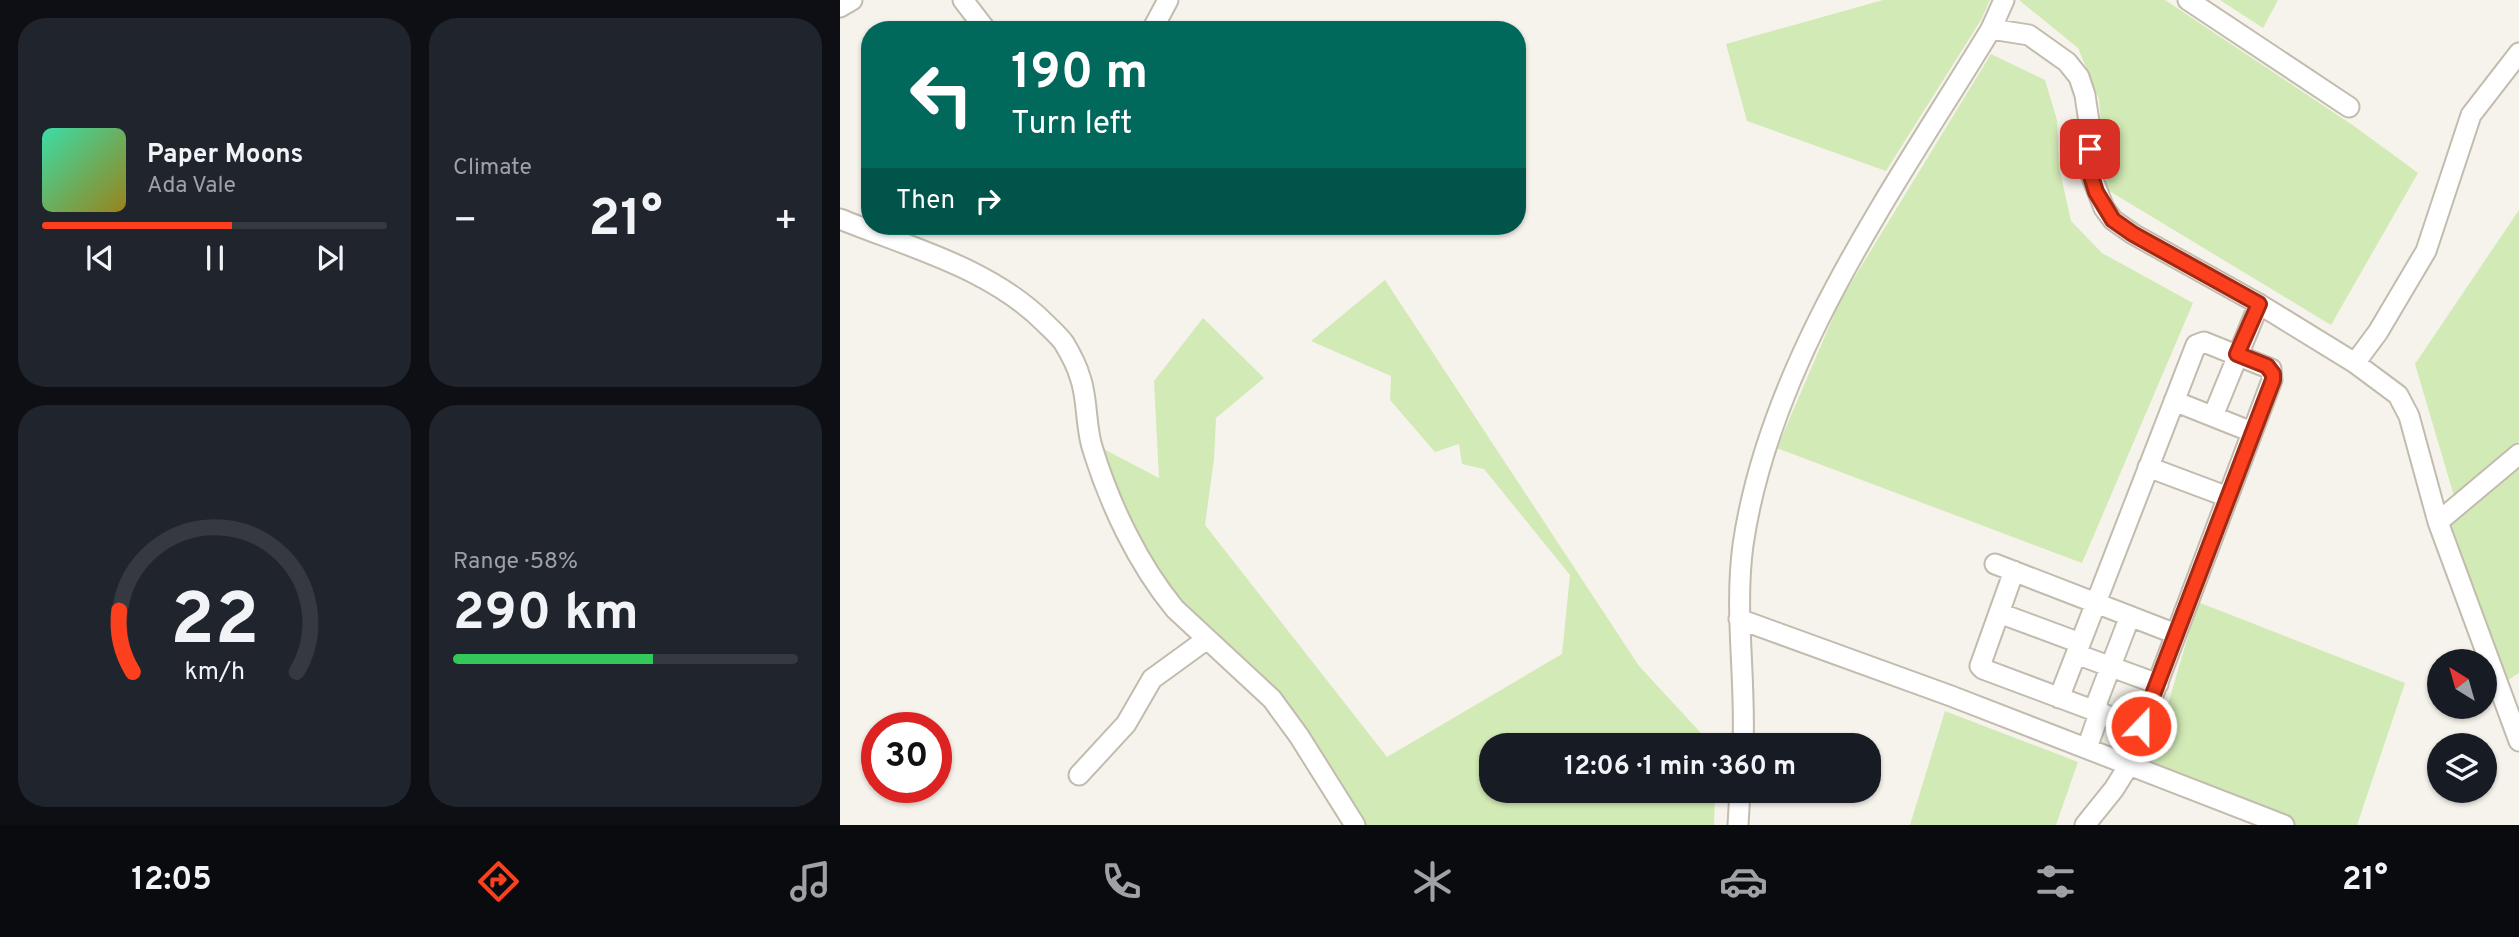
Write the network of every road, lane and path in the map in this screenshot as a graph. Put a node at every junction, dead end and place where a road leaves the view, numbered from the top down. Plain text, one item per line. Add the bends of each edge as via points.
1 (852, 0) edge
2 (963, 0) edge
3 (1168, 0) edge
4 (2004, 0) edge
5 (2188, 0) edge
6 (840, 7) edge
7 (979, 21) edge
8 (1157, 21) edge
9 (1991, 29) junction
10 (2519, 52) edge
11 (2349, 107) dead end
12 (840, 219) edge
13 (861, 227) edge
14 (880, 235) edge
15 (2259, 304) junction
16 (2237, 354) junction
17 (2355, 363) junction
18 (2174, 401) junction
19 (2213, 416) junction
20 (2252, 432) junction
21 (2519, 454) edge
22 (2148, 467) junction
23 (2228, 497) junction
24 (2438, 522) junction
25 (1994, 564) dead end
26 (2014, 571) junction
27 (2096, 603) junction
28 (1999, 612) junction
29 (2135, 618) junction
30 (1739, 619) junction
31 (2176, 634) junction
32 (1207, 639) junction
33 (2078, 649) junction
34 (2116, 668) junction
35 (2158, 684) junction
36 (2059, 698) junction
37 (2099, 713) junction
38 (1743, 733) edge
39 (2519, 741) edge
40 (2087, 748) junction
41 (2129, 765) junction
42 (1079, 775) dead end
43 (1739, 803) edge
44 (1355, 825) edge
45 (1738, 825) edge
46 (2085, 825) edge
47 (2284, 825) edge

1 - 6 street
2 - 7 street
3 - 8 street
4 - 9 street
5 - 11 street
9 - 15 street via 2029,35 2080,77 2089,122 2091,176 2113,220
9 - 30 street via 1815,324 1758,480 1744,542
10 - 17 street via 2471,115 2426,251
12 - 13 street
14 - 32 street via 979,274 1028,308 1063,341 1081,378 1092,448 1120,517 1161,592
15 - 16 street
15 - 17 street
16 - 18 street via 2204,342 2196,345
16 - 19 street
16 - 20 street via 2267,366 2273,374
17 - 24 street via 2404,404
18 - 19 street
18 - 22 street
19 - 20 street
20 - 23 street
21 - 24 street
22 - 23 street
22 - 27 street
23 - 31 street
24 - 39 street
25 - 26 street
26 - 27 street
26 - 28 street
27 - 29 street
27 - 33 street
28 - 33 street
28 - 36 street via 1980,666
29 - 31 street
29 - 34 street
30 - 38 street
30 - 40 street
31 - 35 street
32 - 42 street via 1152,679 1126,724
32 - 44 street via 1272,699
33 - 34 street
33 - 36 street
34 - 35 street
34 - 37 street via 2108,706
35 - 37 street via 2141,726
36 - 37 street
37 - 40 street
40 - 41 street
41 - 46 street
41 - 47 street
43 - 45 street

